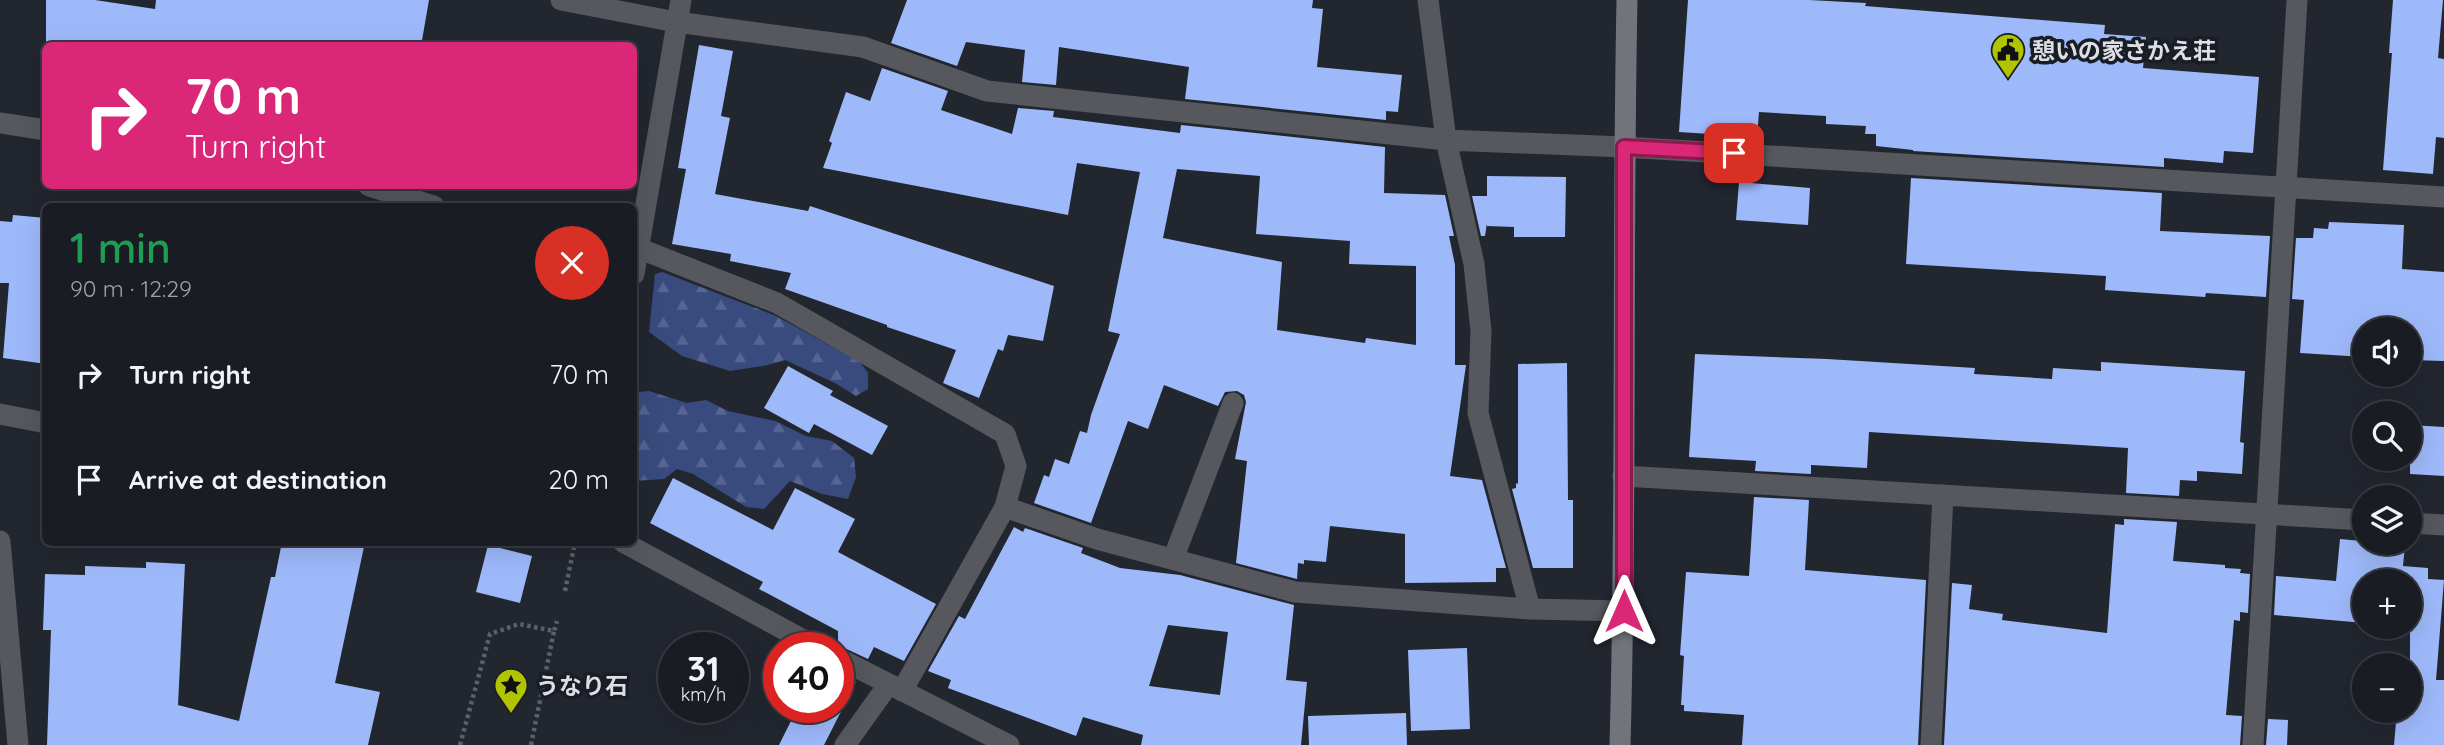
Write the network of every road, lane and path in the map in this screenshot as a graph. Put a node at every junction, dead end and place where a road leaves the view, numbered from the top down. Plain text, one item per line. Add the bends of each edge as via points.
1 (561, 0) edge
2 (681, 0) edge
3 (1428, 0) edge
4 (1628, 0) edge
5 (2297, 0) edge
6 (676, 22) junction
7 (0, 123) edge
8 (42, 129) edge
9 (1446, 139) junction
10 (1624, 147) junction
11 (2284, 187) junction
12 (379, 189) edge
13 (2444, 197) edge
14 (424, 203) edge
15 (637, 250) edge
16 (637, 263) edge
17 (1233, 403) dead end
18 (0, 414) edge
19 (42, 422) edge
20 (1623, 477) junction
21 (1943, 495) junction
22 (1005, 507) junction
23 (2267, 515) junction
24 (2352, 519) edge
25 (2422, 524) edge
26 (2444, 525) edge
27 (0, 541) edge
28 (574, 546) edge
29 (629, 546) edge
30 (1173, 559) junction
31 (565, 591) dead end
32 (1530, 609) junction
33 (1624, 611) junction
34 (557, 621) dead end
35 (554, 631) junction
36 (788, 632) edge
37 (854, 666) edge
38 (895, 688) junction
39 (18, 745) edge
40 (460, 745) edge
41 (531, 745) edge
42 (845, 745) edge
43 (1009, 745) edge
44 (1620, 745) edge
45 (1931, 745) edge
46 (2253, 745) edge

1 - 6 street
2 - 6 street
3 - 9 street
4 - 10 street
5 - 11 street
6 - 9 street via 863,47 987,91
6 - 15 street
7 - 8 street
9 - 10 street
9 - 32 street via 1474,264 1481,331 1478,414
10 - 11 street
10 - 20 street
11 - 13 street
11 - 23 street
12 - 14 street
16 - 22 street via 776,303 1005,434 1016,466
17 - 30 street
18 - 19 street
20 - 21 street
20 - 33 street
21 - 23 street
21 - 45 street
22 - 30 street via 1097,540
22 - 38 street
23 - 24 street
23 - 46 street
25 - 26 street
27 - 39 street
28 - 31 path
29 - 36 street
30 - 32 street via 1295,592
32 - 33 street
33 - 44 street
34 - 35 path
35 - 40 path via 519,624 490,634
35 - 41 path
37 - 38 street
38 - 42 street
38 - 43 street

